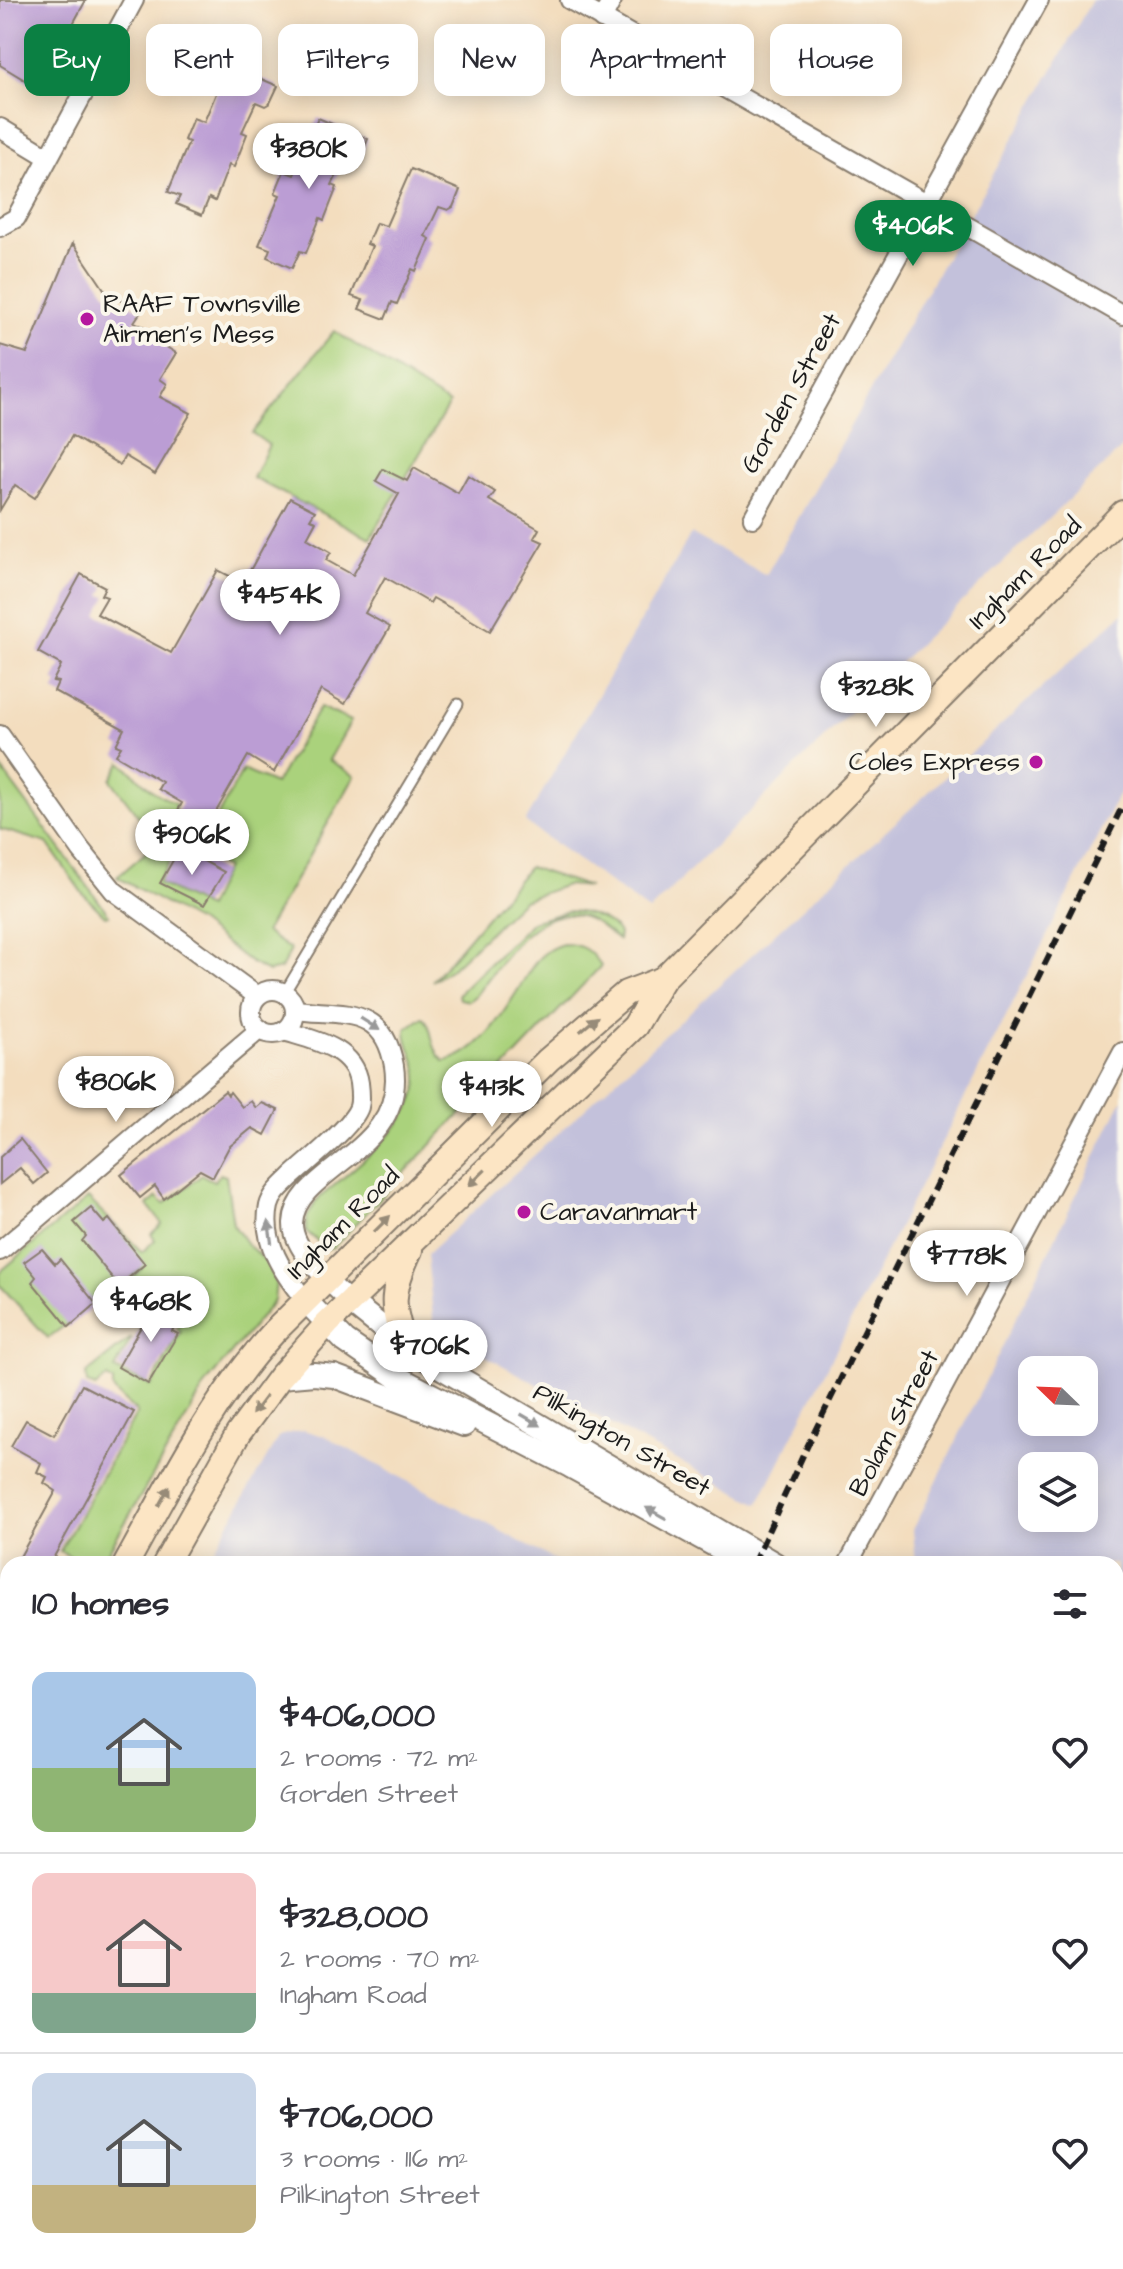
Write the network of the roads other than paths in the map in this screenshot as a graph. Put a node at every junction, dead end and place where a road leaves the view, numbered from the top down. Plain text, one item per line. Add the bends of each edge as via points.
1 (134, 0) edge
2 (570, 0) edge
3 (612, 0) edge
4 (1039, 0) edge
5 (602, 19) junction
6 (0, 128) edge
7 (48, 157) junction
8 (925, 203) junction
9 (0, 227) edge
10 (1123, 315) edge
11 (1123, 513) edge
12 (753, 518) dead end
13 (458, 704) dead end
14 (0, 735) edge
15 (663, 979) junction
16 (285, 992) junction
17 (257, 996) junction
18 (295, 1010) junction
19 (260, 1029) junction
20 (284, 1031) junction
21 (1123, 1052) edge
22 (418, 1234) junction
23 (0, 1251) edge
24 (326, 1279) junction
25 (305, 1300) junction
26 (349, 1301) junction
27 (327, 1324) junction
28 (408, 1348) junction
29 (280, 1377) junction
30 (570, 1466) junction
31 (131, 1556) edge
32 (169, 1556) edge
33 (734, 1556) edge
34 (761, 1556) edge
35 (852, 1556) edge

1 - 7 street
2 - 5 street
3 - 5 street
4 - 8 street, Gorden Street
5 - 8 street
6 - 7 street
7 - 9 street via 16,218
8 - 10 street
8 - 12 street, Gorden Street
11 - 15 main road, Ingham Road
13 - 16 lane
14 - 17 street via 114,891
15 -> 22 main road, Ingham Road via 635,1026
24 -> 15 main road, Ingham Road via 548,1060 626,993
16 - 17 street via 271,989
16 - 18 street
17 - 19 street via 251,1017
18 - 20 street
18 -> 24 street, Pilkington Street via 356,1015 375,1024 389,1045 395,1076 391,1107 382,1123 295,1212 296,1237
19 - 20 street
19 - 23 street
25 -> 20 street via 276,1259 270,1241 270,1204 278,1190 350,1122 359,1106 359,1079 348,1058 335,1048
21 - 35 street, Bolam Street
22 - 26 main road, Ingham Road
22 - 28 main road via 394,1289 396,1319
24 - 25 main road, Ingham Road
24 - 26 street, Pilkington Street
25 - 27 street, Pilkington Street
31 -> 25 main road, Ingham Road via 218,1402
26 - 27 main road, Ingham Road
26 - 28 street, Pilkington Street
27 - 29 main road, Ingham Road
27 - 30 street, Pilkington Street via 397,1377
28 -> 34 street, Pilkington Street
29 - 30 street via 334,1376
29 -> 32 main road, Ingham Road via 238,1434
33 -> 30 street, Pilkington Street

